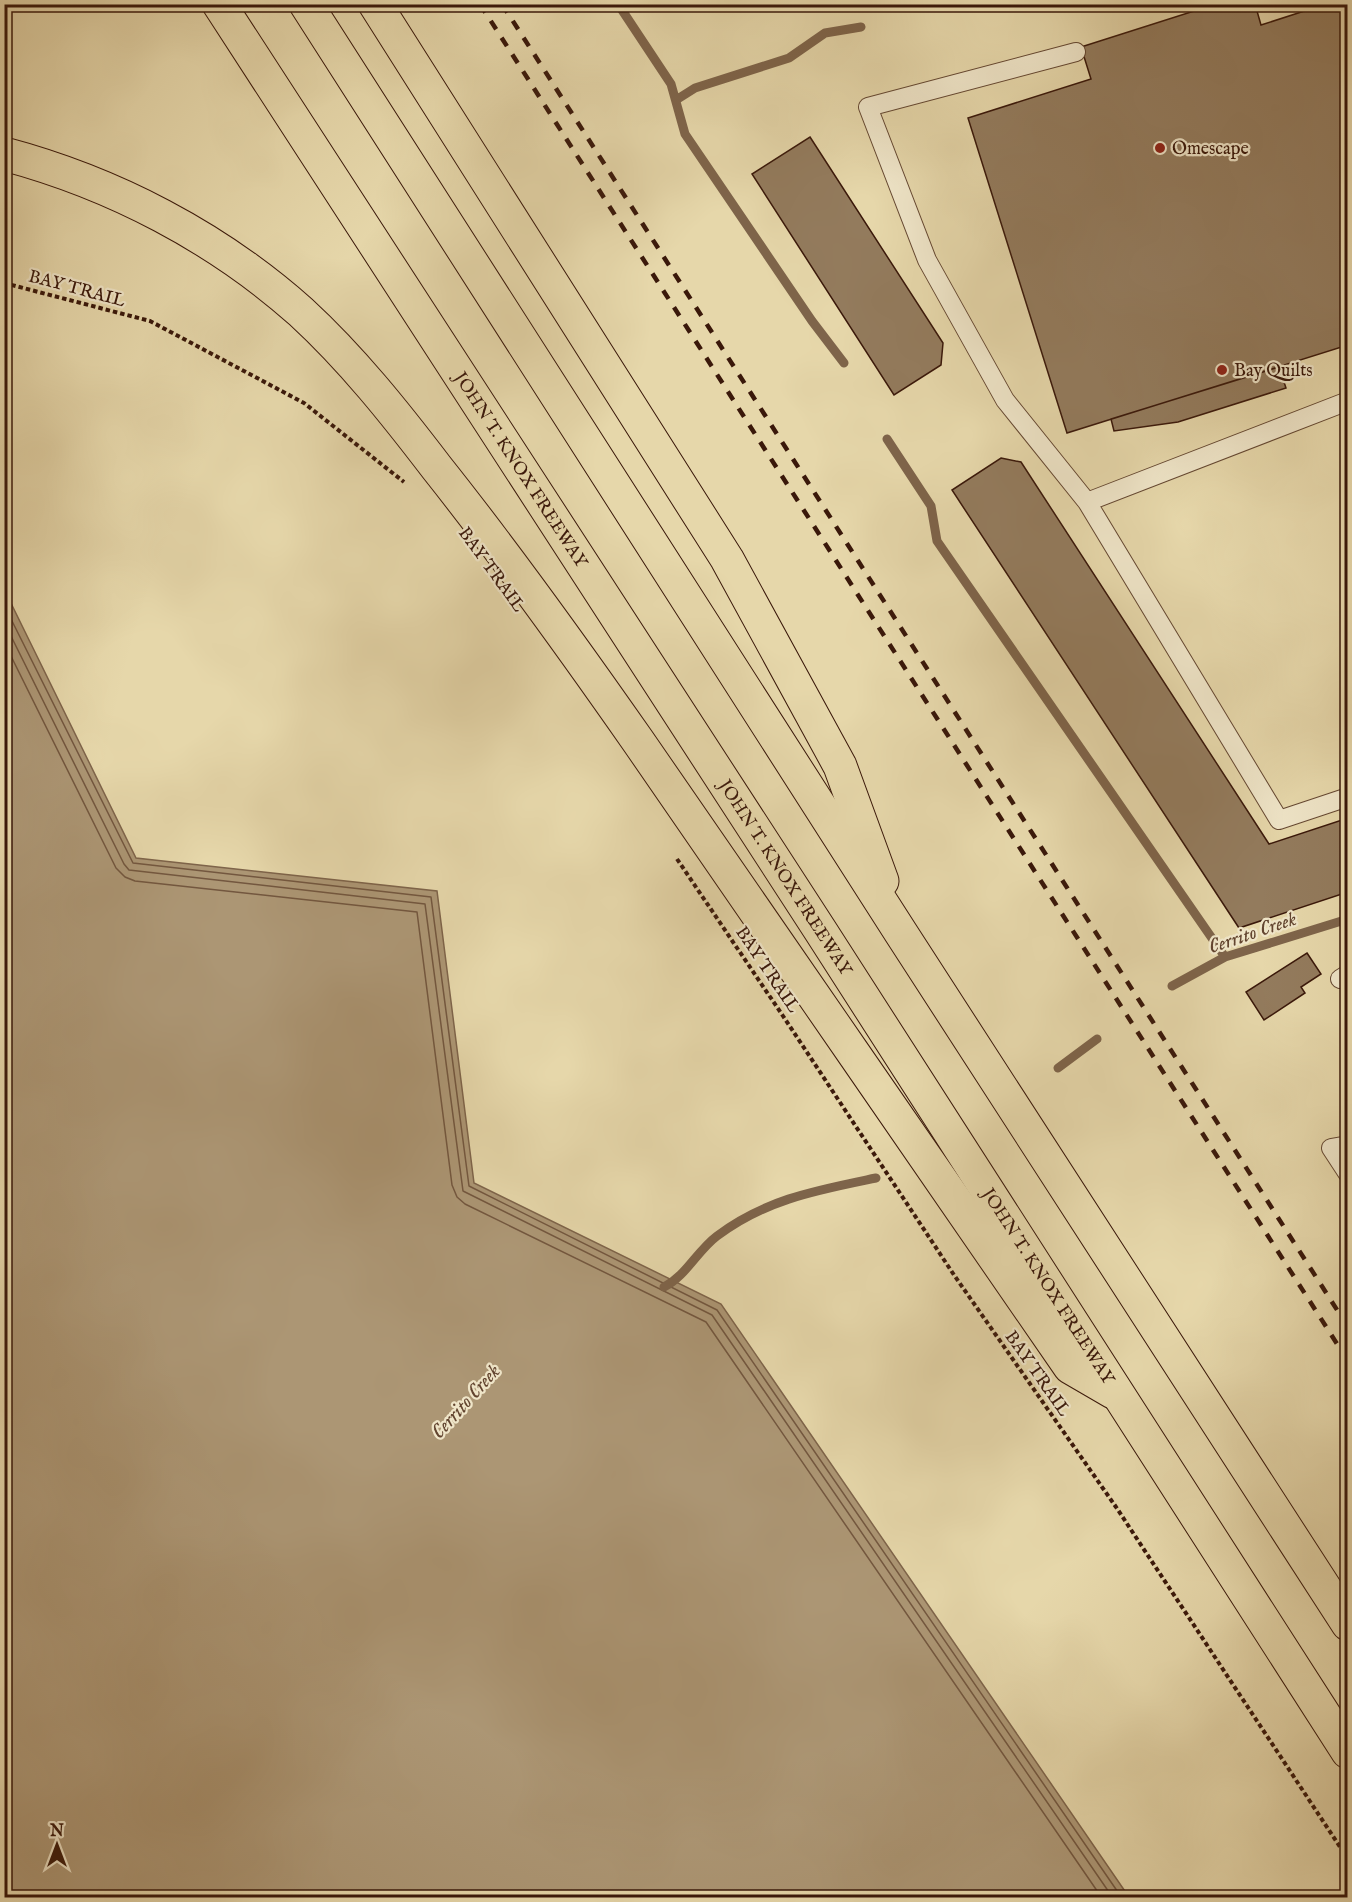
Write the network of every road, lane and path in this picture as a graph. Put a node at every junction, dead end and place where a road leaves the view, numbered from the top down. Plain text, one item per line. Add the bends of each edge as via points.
1 (219, 4) edge
2 (306, 4) edge
3 (375, 4) edge
4 (1076, 52) dead end
5 (4, 154) edge
6 (4, 283) edge
7 (1347, 400) edge
8 (407, 484) dead end
9 (1087, 502) junction
10 (1347, 797) edge
11 (675, 858) dead end
12 (901, 933) junction
13 (1347, 1145) edge
14 (1347, 1174) edge
15 (1119, 1395) junction
16 (1347, 1624) edge
17 (1347, 1752) edge
18 (1347, 1859) edge

1 - 15 highway, JOHN T. KNOX FREEWAY
2 - 12 highway
3 - 12 highway via 715,538 849,786
4 - 9 lane via 868,107 927,261 1005,399
5 - 15 highway via 50,167 126,198 198,237 298,310 355,367 471,510 575,652 1070,1367
6 - 8 path, BAY TRAIL via 150,321 304,403
7 - 9 lane
9 - 10 lane via 1279,820
11 - 18 path, BAY TRAIL via 954,1275 1116,1508
12 - 16 highway
13 - 14 lane via 1331,1148
15 - 17 highway, JOHN T. KNOX FREEWAY

